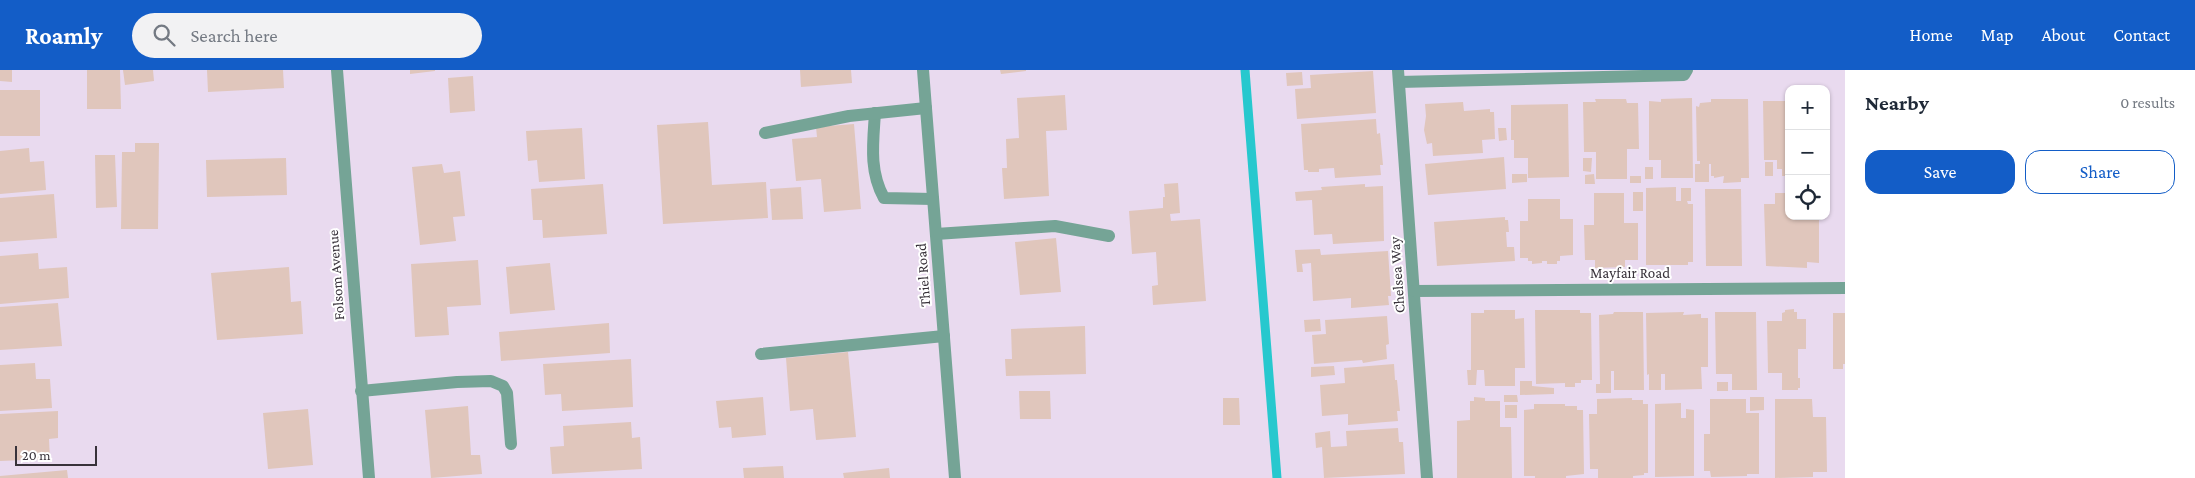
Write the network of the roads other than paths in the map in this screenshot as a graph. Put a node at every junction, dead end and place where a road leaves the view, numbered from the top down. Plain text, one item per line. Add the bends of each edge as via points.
1 (337, 70) edge
2 (923, 70) edge
3 (1687, 70) edge
4 (1399, 76) edge
5 (926, 108) junction
6 (875, 113) junction
7 (765, 133) dead end
8 (933, 199) junction
9 (936, 234) junction
10 (1109, 236) dead end
11 (1845, 288) edge
12 (1414, 291) junction
13 (944, 336) junction
14 (761, 354) dead end
15 (361, 391) junction
16 (511, 444) dead end
17 (369, 478) edge
18 (955, 478) edge
19 (1427, 478) edge

1 - 15 street, Folsom Avenue
2 - 5 street, Thiel Road
3 - 4 street via 1684,75
4 - 12 street, Chelsea Way
5 - 6 street
5 - 8 street, Thiel Road
6 - 7 street
6 - 8 street via 872,152 876,184 884,198
8 - 9 street, Thiel Road
9 - 10 street via 1055,226
9 - 13 street, Thiel Road
11 - 12 street, Mayfair Road
12 - 19 street, Chelsea Way
13 - 14 street
13 - 18 street, Thiel Road
15 - 16 street via 457,382 497,383 507,393
15 - 17 street, Folsom Avenue

